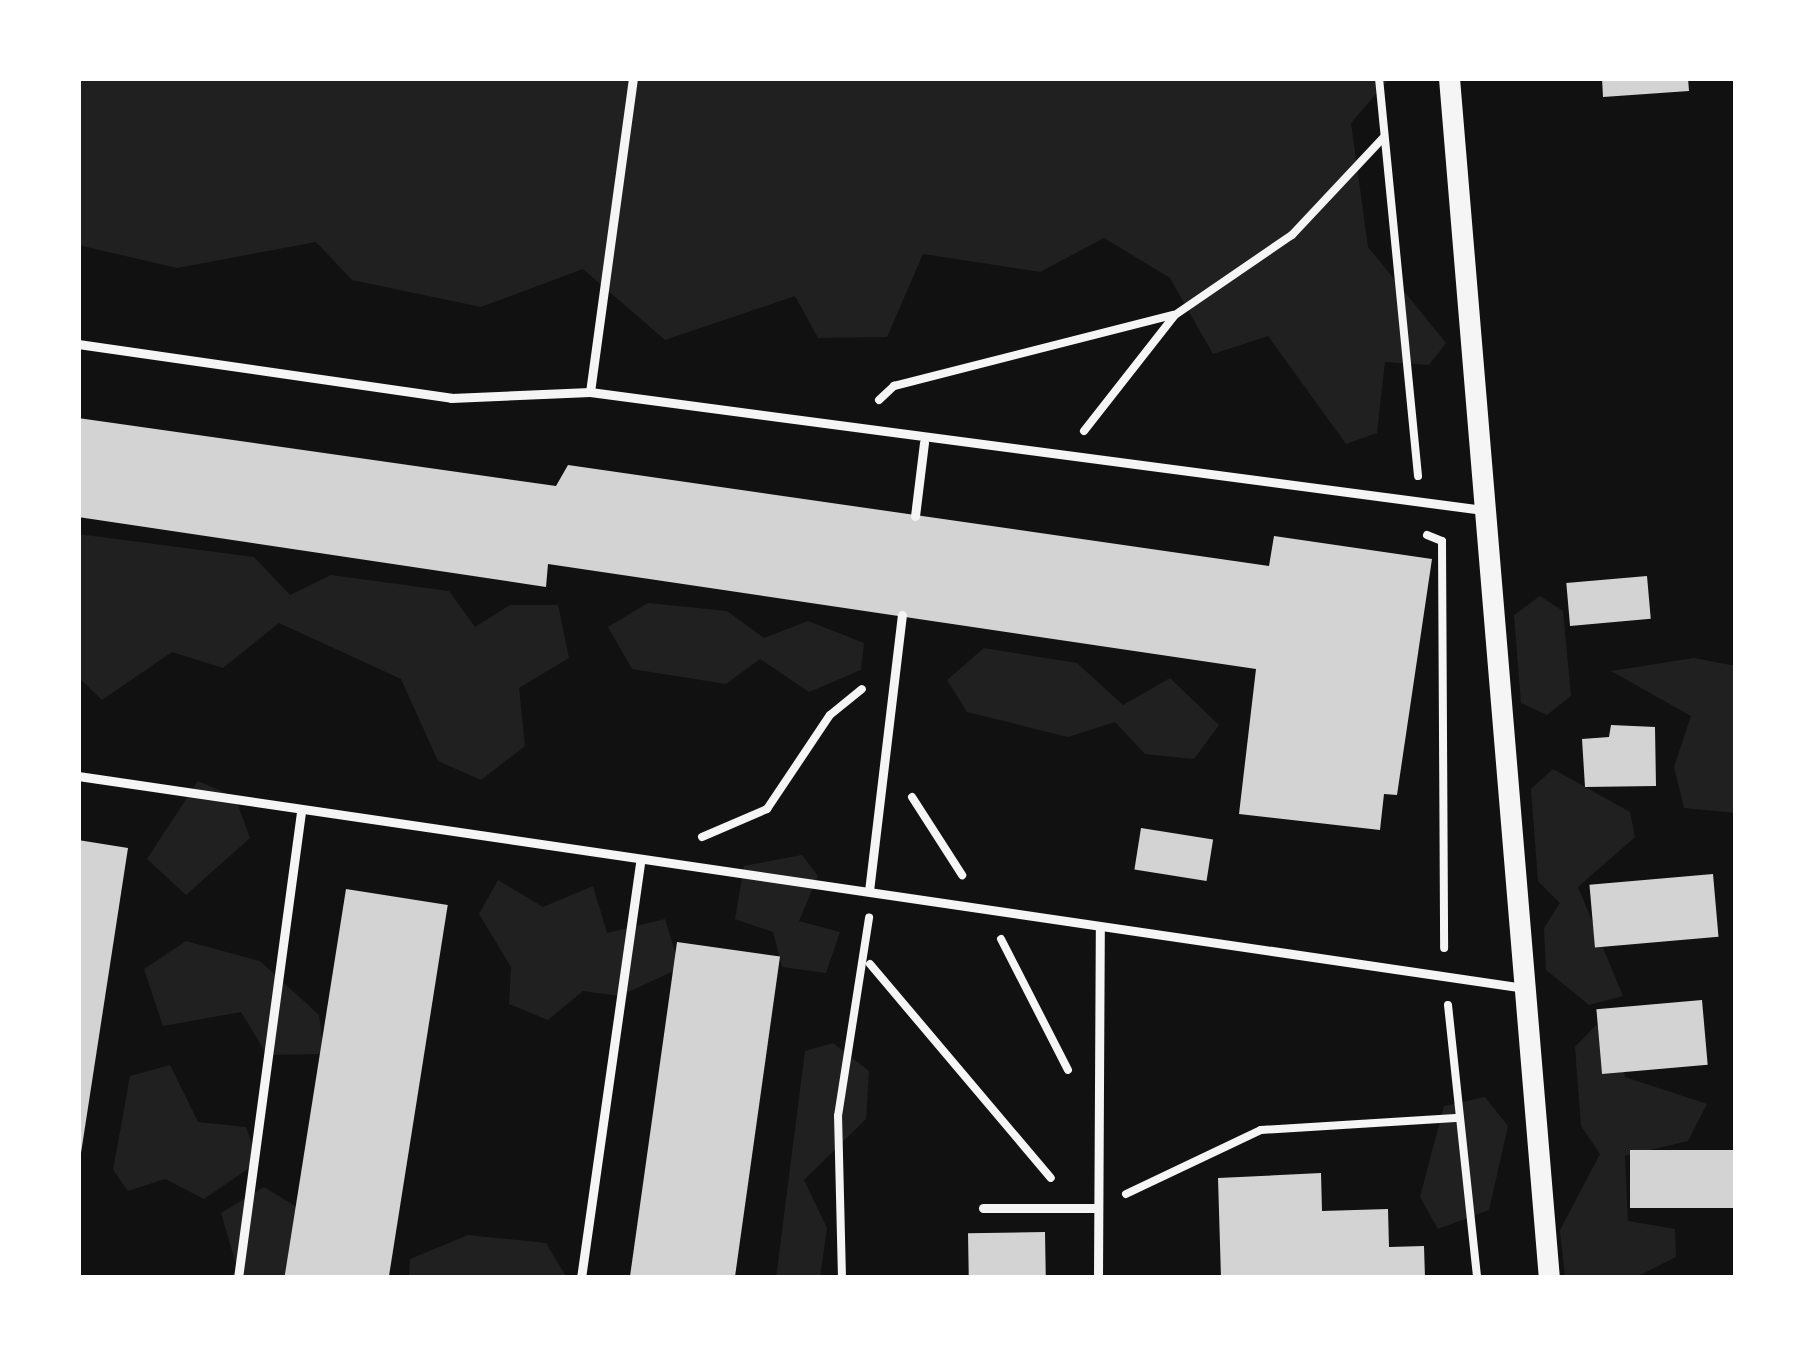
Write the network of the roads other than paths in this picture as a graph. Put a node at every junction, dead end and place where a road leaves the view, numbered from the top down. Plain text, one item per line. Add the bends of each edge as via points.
1 (633, 78) edge
2 (1449, 78) edge
3 (78, 344) edge
4 (590, 392) junction
5 (924, 443) junction
6 (1483, 510) junction
7 (915, 516) dead end
8 (902, 615) dead end
9 (78, 776) edge
10 (301, 811) junction
11 (640, 863) junction
12 (869, 891) junction
13 (1100, 927) junction
14 (1524, 988) junction
15 (983, 1208) dead end
16 (1098, 1208) junction
17 (238, 1278) edge
18 (581, 1278) edge
19 (1098, 1278) edge
20 (1549, 1278) edge

1 - 4 lane
2 - 6 street
3 - 4 lane via 451,398
4 - 5 lane
5 - 6 lane via 1421,509
5 - 7 lane
6 - 14 street
8 - 12 lane
9 - 10 lane
10 - 11 lane
10 - 17 lane
11 - 12 lane
11 - 18 lane
12 - 13 lane
13 - 14 lane
13 - 16 lane
14 - 20 street
15 - 16 lane
16 - 19 lane

